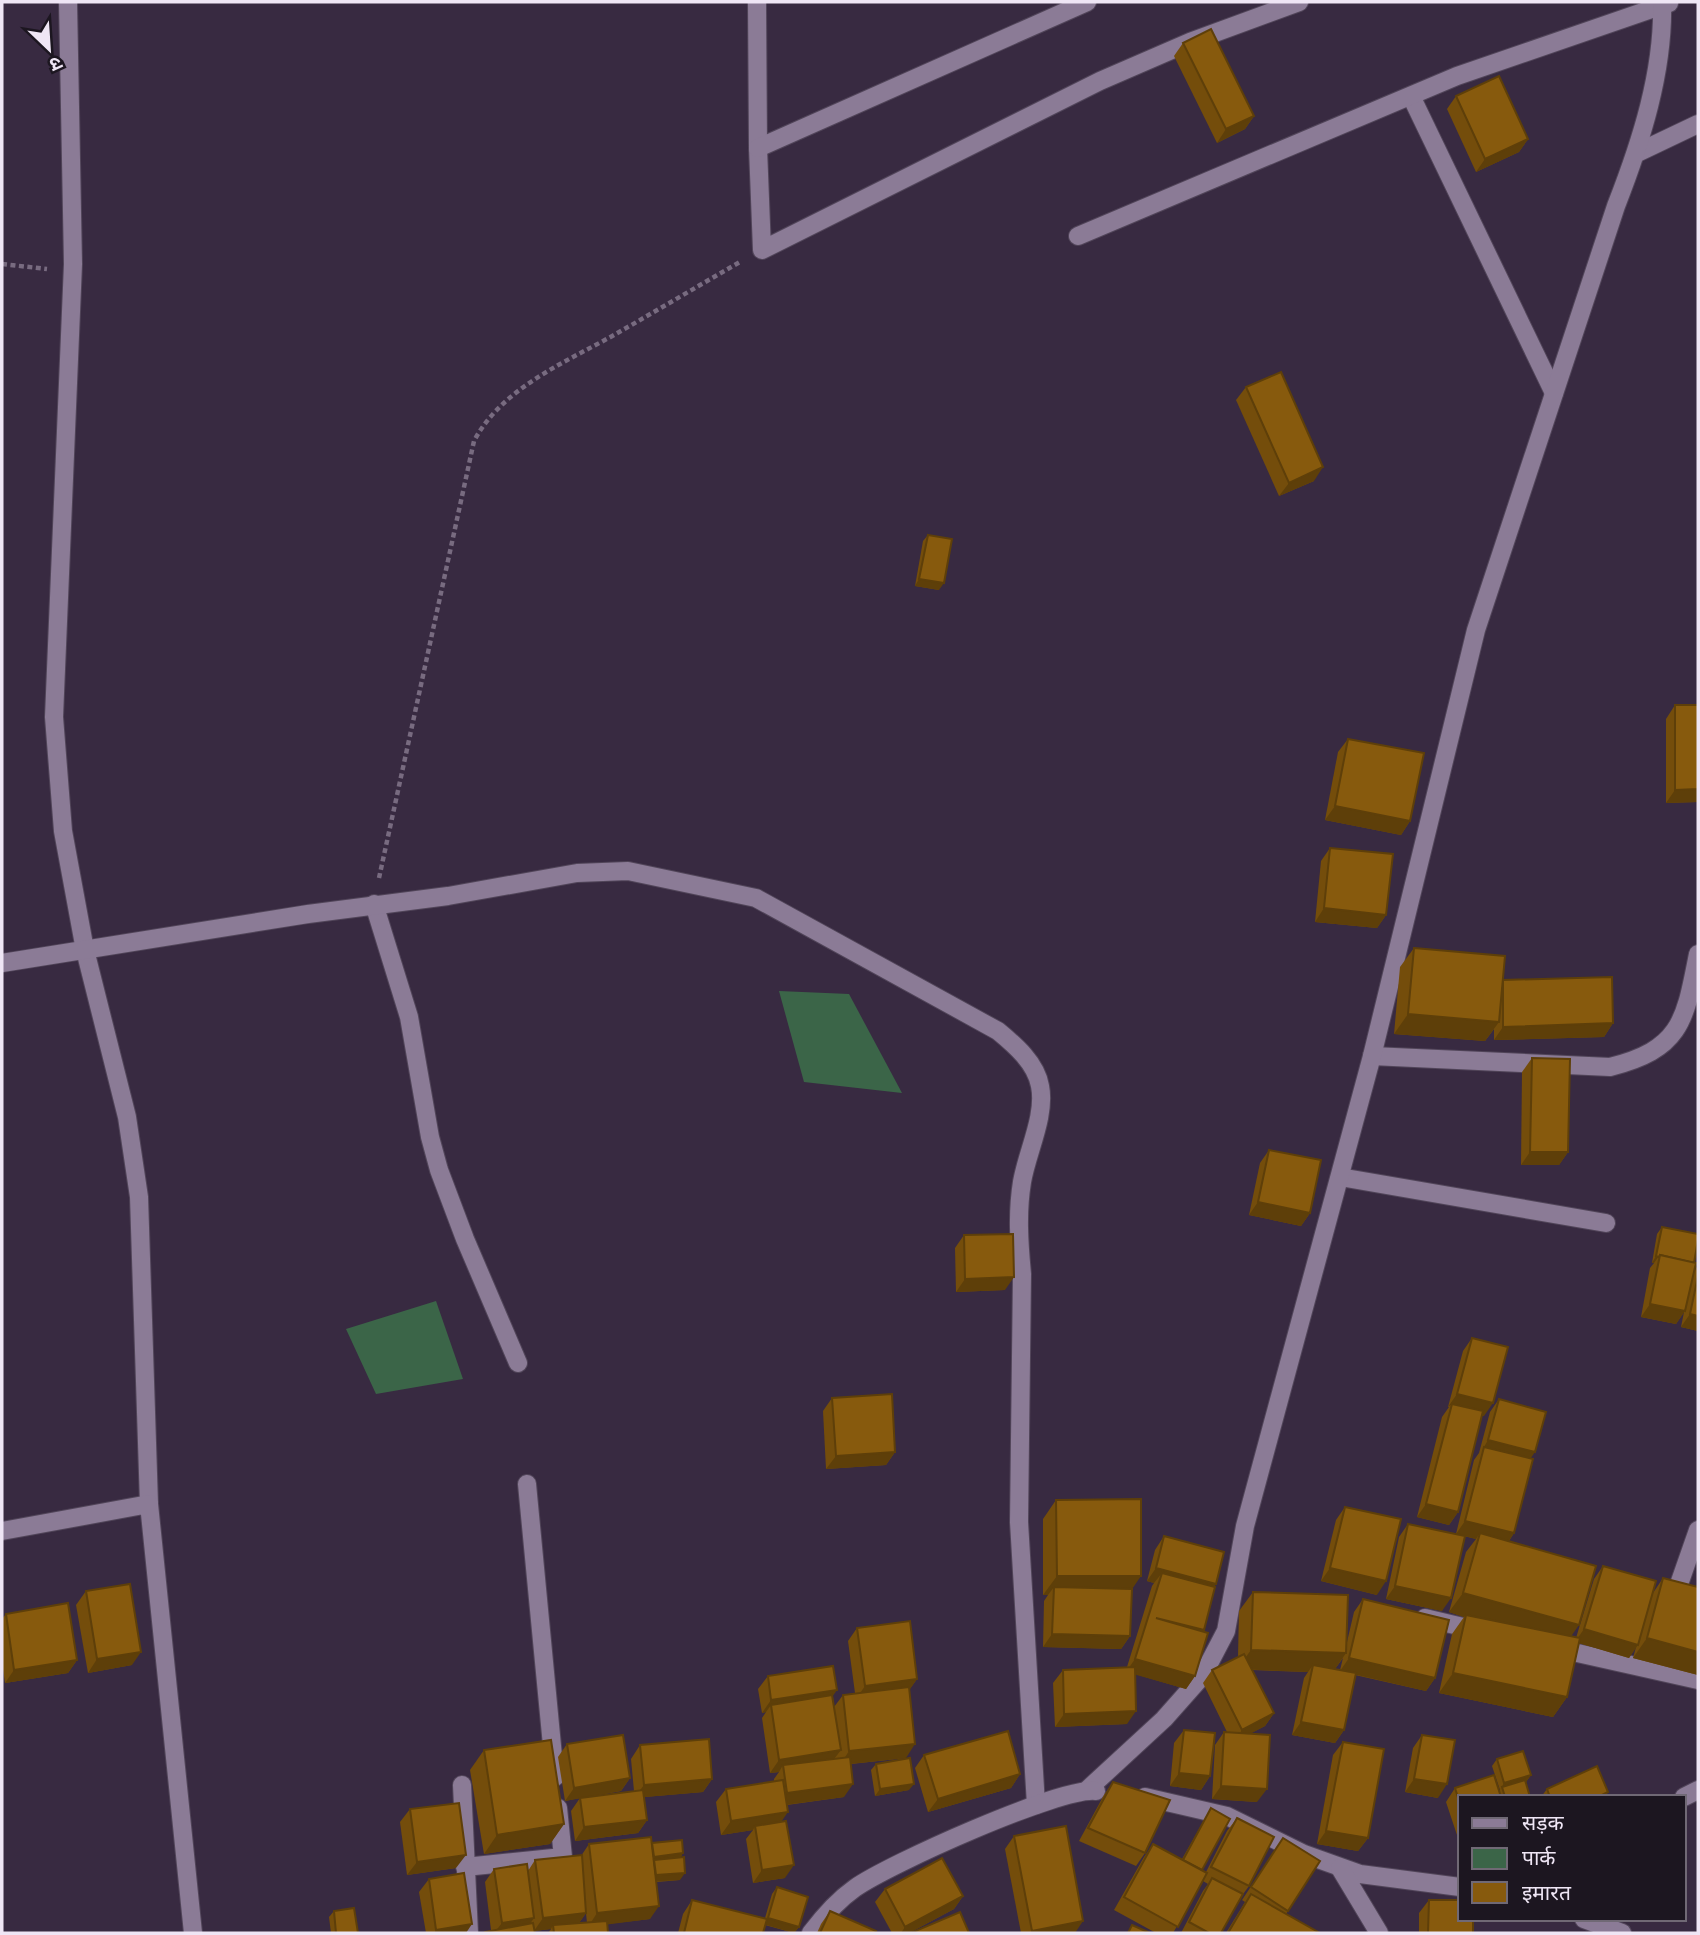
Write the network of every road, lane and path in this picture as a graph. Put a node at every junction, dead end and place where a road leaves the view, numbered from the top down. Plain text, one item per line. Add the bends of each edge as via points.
1 (68, 2) edge
2 (757, 2) edge
3 (1087, 2) edge
4 (1299, 2) edge
5 (1666, 3) edge
6 (1411, 96) junction
7 (1698, 124) edge
8 (758, 148) junction
9 (1637, 153) junction
10 (1078, 236) dead end
11 (762, 250) junction
12 (2, 264) edge
13 (72, 271) junction
14 (1554, 393) junction
15 (374, 904) junction
16 (85, 950) junction
17 (1698, 954) edge
18 (2, 963) edge
19 (1695, 982) edge
20 (1372, 1056) junction
21 (1340, 1177) junction
22 (1606, 1223) dead end
23 (518, 1363) dead end
24 (527, 1484) dead end
25 (149, 1504) junction
26 (1698, 1530) edge
27 (2, 1531) edge
28 (1698, 1600) edge
29 (1401, 1613) edge
30 (1496, 1634) edge
31 (1536, 1643) edge
32 (1698, 1680) edge
33 (462, 1785) dead end
34 (1087, 1790) junction
35 (1036, 1805) junction
36 (465, 1867) junction
37 (1340, 1868) junction
38 (1458, 1887) edge
39 (1589, 1921) edge
40 (193, 1933) edge
41 (469, 1933) edge
42 (811, 1933) edge
43 (1379, 1933) edge
44 (1622, 1933) edge

1 - 13 street
2 - 8 street
3 - 8 street
4 - 11 street via 1190,41 1100,81
5 - 6 street
5 - 9 street
6 - 10 street
6 - 14 street
7 - 9 street
8 - 11 street
9 - 14 street
11 - 15 path via 538,378 489,416 480,429
12 - 13 path
13 - 16 street via 54,717 63,831
14 - 20 street via 1476,630
15 - 16 street
15 - 23 street via 410,1017 439,1170
15 - 35 street via 577,873 628,871 756,898 998,1031 1027,1059 1040,1087 1040,1108 1019,1213 1019,1522
16 - 18 street
16 - 25 street via 127,1117 139,1197
17 - 19 street
19 - 20 street via 1668,1042 1636,1060 1610,1067
20 - 21 street
21 - 22 street
21 - 34 street via 1245,1526 1221,1645 1203,1675 1164,1719
24 - 36 street via 563,1857
25 - 27 street
25 - 40 street
26 - 28 street via 1677,1590 1684,1598
29 - 30 street
31 - 32 street
33 - 36 street
34 - 35 street
34 - 37 street via 1227,1816
35 - 42 street via 959,1836 856,1887
36 - 41 street
37 - 38 street
37 - 43 street
39 - 44 street

